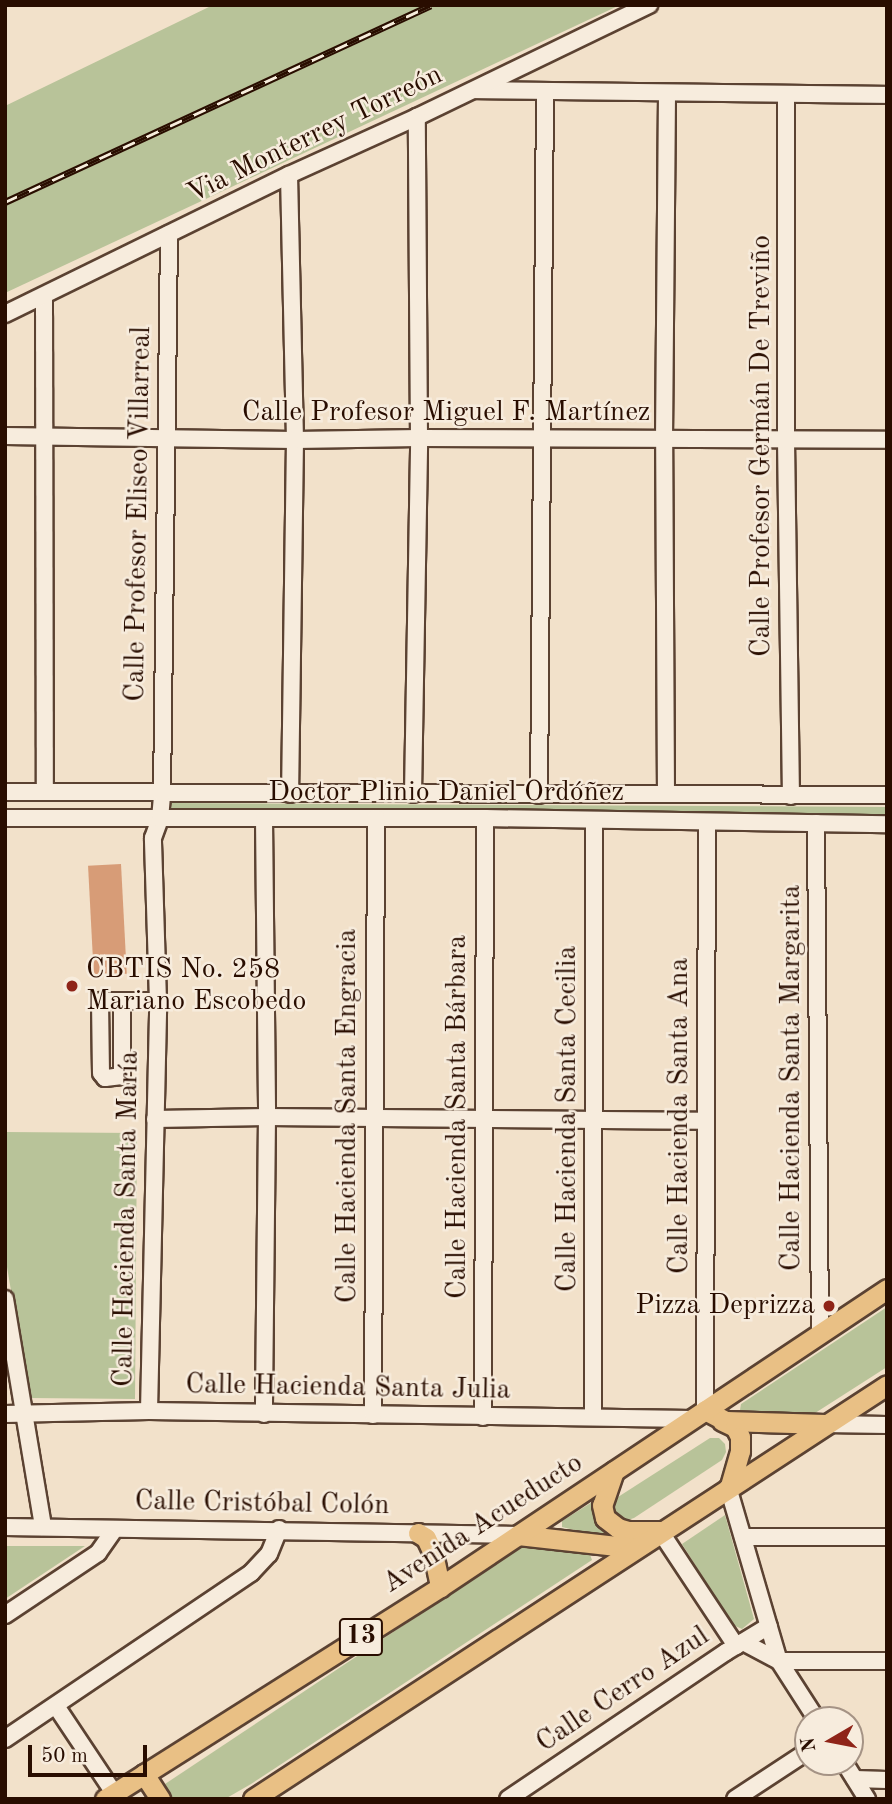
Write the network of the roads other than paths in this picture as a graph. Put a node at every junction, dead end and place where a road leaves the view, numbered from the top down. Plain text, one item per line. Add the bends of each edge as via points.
1 (649, 5) edge
2 (469, 90) junction
3 (545, 91) junction
4 (667, 94) junction
5 (887, 95) edge
6 (786, 96) junction
7 (417, 117) junction
8 (289, 175) junction
9 (169, 234) junction
10 (44, 297) junction
11 (5, 314) edge
12 (5, 436) edge
13 (46, 436) junction
14 (165, 437) junction
15 (419, 438) junction
16 (543, 438) junction
17 (664, 439) junction
18 (295, 440) junction
19 (786, 440) junction
20 (887, 440) edge
21 (5, 792) edge
22 (45, 792) junction
23 (162, 794) junction
24 (290, 794) junction
25 (413, 794) junction
26 (666, 794) junction
27 (539, 795) junction
28 (887, 795) edge
29 (792, 796) junction
30 (5, 818) edge
31 (264, 818) junction
32 (376, 818) junction
33 (485, 818) junction
34 (160, 819) junction
35 (594, 820) junction
36 (707, 822) junction
37 (816, 823) junction
38 (887, 824) edge
39 (122, 1001) dead end
40 (158, 1001) junction
41 (267, 1116) junction
42 (375, 1118) junction
43 (486, 1118) junction
44 (155, 1119) junction
45 (594, 1121) junction
46 (705, 1121) junction
47 (887, 1289) edge
48 (5, 1299) edge
49 (820, 1332) junction
50 (887, 1385) edge
51 (149, 1411) junction
52 (5, 1414) edge
53 (24, 1414) junction
54 (264, 1414) junction
55 (698, 1414) junction
56 (373, 1415) junction
57 (483, 1417) junction
58 (593, 1417) junction
59 (726, 1421) junction
60 (825, 1424) junction
61 (887, 1425) edge
62 (614, 1471) junction
63 (729, 1486) junction
64 (5, 1527) edge
65 (43, 1527) junction
66 (115, 1529) junction
67 (279, 1529) junction
68 (660, 1531) junction
69 (418, 1532) junction
70 (518, 1535) junction
71 (743, 1536) junction
72 (887, 1537) edge
73 (634, 1548) junction
74 (440, 1587) junction
75 (5, 1615) edge
76 (769, 1626) junction
77 (739, 1644) junction
78 (779, 1661) junction
79 (887, 1661) edge
80 (56, 1706) junction
81 (808, 1706) edge
82 (5, 1740) edge
83 (794, 1760) edge
84 (144, 1774) junction
85 (853, 1776) edge
86 (855, 1779) junction
87 (887, 1780) edge
88 (109, 1796) edge
89 (160, 1799) edge
90 (253, 1799) edge
91 (508, 1799) edge
92 (735, 1799) edge
93 (867, 1799) edge

1 - 2 street, Via Monterrey Torreón
2 - 3 street
2 - 7 street, Via Monterrey Torreón
3 - 4 street
3 - 16 street
4 - 6 street
4 - 17 street
5 - 6 street
6 - 19 street, Calle Profesor Germán De Treviño
7 - 8 street, Via Monterrey Torreón
7 - 15 street
8 - 9 street, Via Monterrey Torreón
8 - 18 street
9 - 10 street, Via Monterrey Torreón
9 - 14 street, Calle Profesor Eliseo Villarreal
10 - 11 street, Via Monterrey Torreón
10 - 13 street
12 - 13 street, Calle Profesor Miguel F. Martínez
13 - 14 street, Calle Profesor Miguel F. Martínez
13 - 22 street
14 - 18 street, Calle Profesor Miguel F. Martínez
14 - 23 street, Calle Profesor Eliseo Villarreal
15 - 16 street, Calle Profesor Miguel F. Martínez
15 - 18 street, Calle Profesor Miguel F. Martínez
15 - 25 street
16 - 17 street, Calle Profesor Miguel F. Martínez
16 - 27 street
17 - 19 street, Calle Profesor Miguel F. Martínez
17 - 26 street
18 - 24 street
19 - 20 street, Calle Profesor Miguel F. Martínez
19 - 29 street, Calle Profesor Germán De Treviño
21 - 22 street, Doctor Plinio Daniel Ordóñez
22 - 23 street, Doctor Plinio Daniel Ordóñez
23 - 24 street, Doctor Plinio Daniel Ordóñez
23 - 34 street, Calle Profesor Eliseo Villarreal
24 - 25 street, Doctor Plinio Daniel Ordóñez
25 - 27 street, Doctor Plinio Daniel Ordóñez
26 - 27 street, Doctor Plinio Daniel Ordóñez
26 - 29 street, Doctor Plinio Daniel Ordóñez
28 - 29 street, Doctor Plinio Daniel Ordóñez
30 - 34 street, Doctor Plinio Daniel Ordóñez
31 - 32 street, Doctor Plinio Daniel Ordóñez
31 - 34 street, Doctor Plinio Daniel Ordóñez
31 - 41 street
32 - 33 street, Doctor Plinio Daniel Ordóñez
32 - 42 street, Calle Hacienda Santa Engracia
33 - 35 street, Doctor Plinio Daniel Ordóñez
33 - 43 street, Calle Hacienda Santa Bárbara
34 - 40 street, Calle Hacienda Santa María via 153,838
35 - 36 street, Doctor Plinio Daniel Ordóñez
35 - 45 street, Calle Hacienda Santa Cecilia
36 - 37 street, Doctor Plinio Daniel Ordóñez
36 - 46 street, Calle Hacienda Santa Ana
37 - 38 street, Doctor Plinio Daniel Ordóñez
37 - 49 street, Calle Hacienda Santa Margarita
39 - 40 street
40 - 44 street, Calle Hacienda Santa María
41 - 42 street
41 - 44 street
41 - 54 street
42 - 43 street
42 - 56 street, Calle Hacienda Santa Engracia
43 - 45 street
43 - 57 street, Calle Hacienda Santa Bárbara
44 - 51 street, Calle Hacienda Santa María
45 - 46 street
45 - 58 street, Calle Hacienda Santa Cecilia
46 - 55 street, Calle Hacienda Santa Ana
47 - 49 main road, Avenida Acueducto / 13
48 - 53 street
49 - 55 main road, Avenida Acueducto / 13
50 - 60 main road
51 - 53 street, Calle Hacienda Santa Julia
51 - 54 street, Calle Hacienda Santa Julia
52 - 53 street, Calle Hacienda Santa Julia
53 - 65 street
54 - 56 street, Calle Hacienda Santa Julia
55 - 58 street, Calle Hacienda Santa Julia
55 - 59 main road
55 - 62 main road, Avenida Acueducto / 13
56 - 57 street, Calle Hacienda Santa Julia
57 - 58 street, Calle Hacienda Santa Julia
59 - 60 main road
59 - 63 main road via 740,1437
60 - 61 street
60 - 63 main road
62 - 68 main road via 602,1505 605,1518 628,1531
62 - 70 main road, Avenida Acueducto / 13
63 - 68 main road
63 - 71 street
64 - 65 street, Calle Cristóbal Colón
65 - 66 street, Calle Cristóbal Colón
66 - 67 street, Calle Cristóbal Colón
66 - 75 street via 98,1553
67 - 69 street, Calle Cristóbal Colón
67 - 80 street via 269,1553 251,1573
68 - 73 main road
68 - 77 street
69 - 70 street, Calle Cristóbal Colón
69 - 74 main road via 433,1553
70 - 73 main road
70 - 74 main road, Avenida Acueducto / 13
71 - 72 street
71 - 76 street
73 - 90 main road
74 - 84 main road, Avenida Acueducto / 13
76 - 77 street, Calle Cerro Azul
76 - 78 street
77 - 78 street
77 - 91 street, Calle Cerro Azul
78 - 79 street
78 - 81 street
80 - 82 street
80 - 88 street
83 - 92 street
84 - 88 main road, Avenida Acueducto / 13
84 - 89 main road
85 - 86 street
86 - 87 street
86 - 93 street

